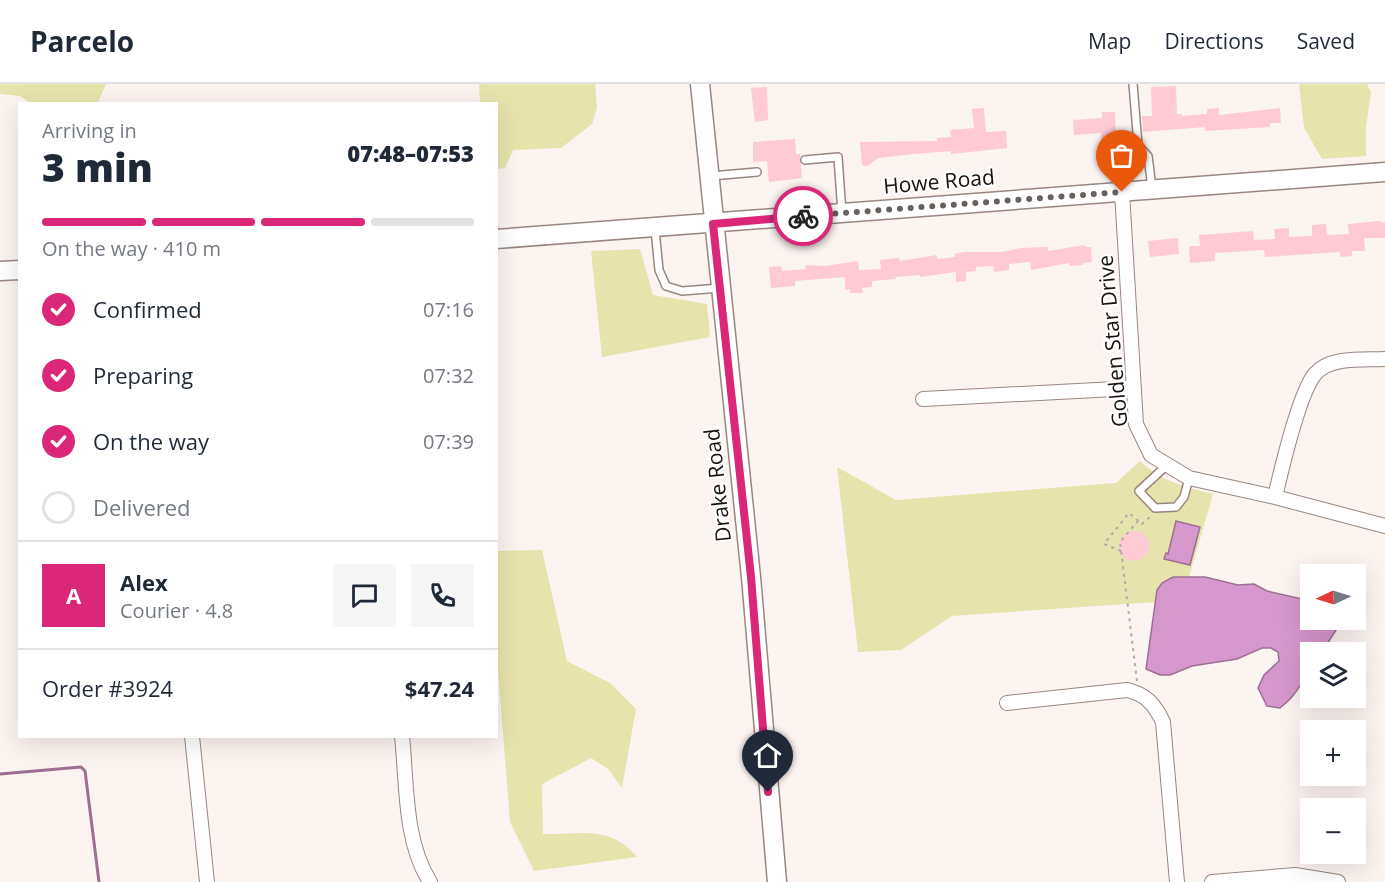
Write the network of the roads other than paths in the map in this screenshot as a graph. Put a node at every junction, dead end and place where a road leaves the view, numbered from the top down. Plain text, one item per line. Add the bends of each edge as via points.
1 (700, 84) edge
2 (1133, 84) edge
3 (805, 160) dead end
4 (757, 172) dead end
5 (1385, 172) edge
6 (709, 176) junction
7 (1152, 188) junction
8 (1122, 192) junction
9 (842, 213) junction
10 (713, 224) junction
11 (656, 228) junction
12 (498, 238) edge
13 (18, 270) edge
14 (0, 271) edge
15 (720, 288) junction
16 (1385, 359) edge
17 (1134, 388) junction
18 (923, 399) dead end
19 (1167, 465) junction
20 (1189, 478) junction
21 (1275, 497) junction
22 (1385, 526) edge
23 (1007, 703) dead end
24 (192, 738) edge
25 (402, 738) edge
26 (207, 882) edge
27 (430, 882) edge
28 (777, 882) edge
29 (1177, 882) edge
30 (1212, 882) edge
31 (1338, 882) edge

1 - 6 street, Drake Road
2 - 7 lane via 1138,145 1148,156
3 - 9 lane via 837,157
4 - 6 lane
5 - 7 street, Howe Road
6 - 10 street, Drake Road
7 - 8 street, Howe Road
8 - 9 street, Howe Road
8 - 17 street, Golden Star Drive
9 - 10 street, Howe Road
10 - 11 street, Howe Road
10 - 15 street, Drake Road
11 - 12 street, Howe Road
11 - 15 lane via 659,270 666,286 682,291
13 - 14 street
15 - 28 street, Drake Road via 751,577
16 - 21 street via 1340,361 1315,374 1304,396
17 - 18 street
17 - 19 street, Golden Star Drive via 1136,424 1151,455
19 - 20 street, Golden Star Drive
19 - 20 lane via 1139,491 1155,508 1176,507 1184,497
20 - 21 street, Golden Star Drive
21 - 22 street, Golden Star Drive
23 - 29 street via 1127,690 1138,693 1158,710 1163,722
24 - 26 street
25 - 27 street via 414,842
30 - 31 street via 1295,875

